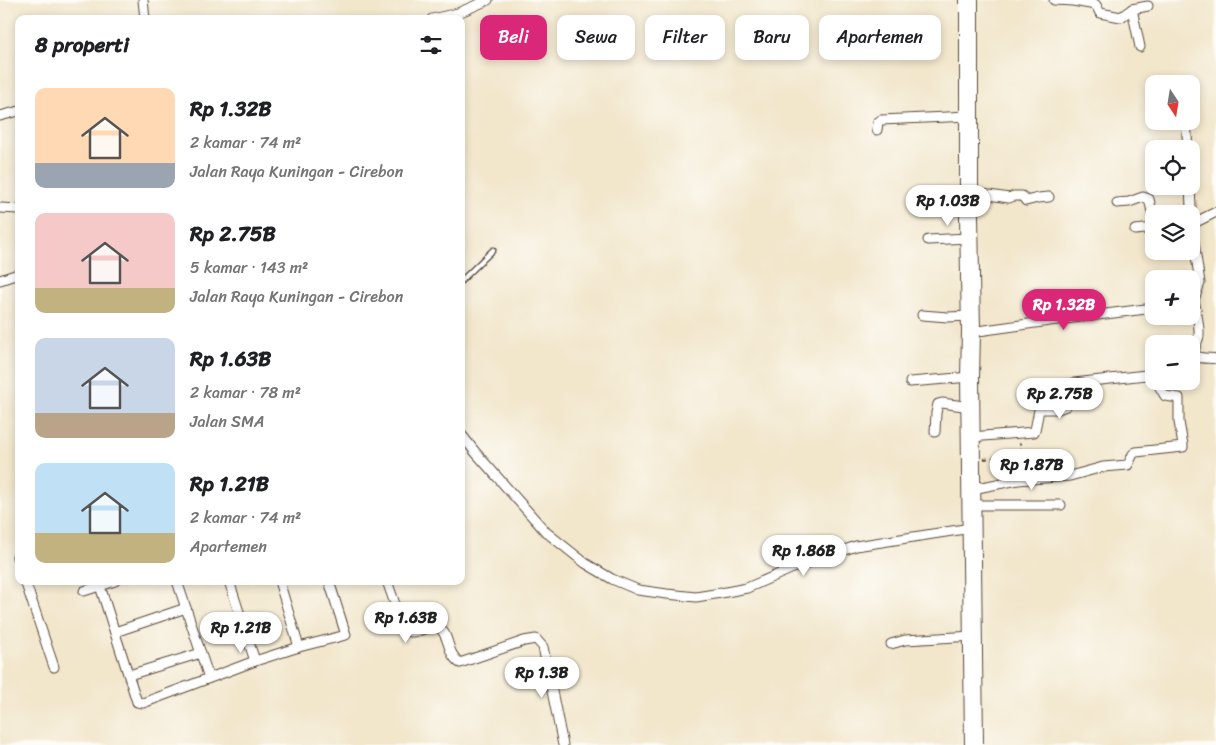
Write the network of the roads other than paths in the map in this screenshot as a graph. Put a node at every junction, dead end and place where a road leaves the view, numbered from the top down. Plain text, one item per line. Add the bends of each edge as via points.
1 (143, 0) edge
2 (488, 0) edge
3 (969, 0) edge
4 (1054, 0) edge
5 (1073, 1) edge
6 (1148, 6) dead end
7 (1132, 10) junction
8 (144, 15) edge
9 (449, 15) edge
10 (1140, 47) dead end
11 (15, 112) edge
12 (0, 116) edge
13 (969, 116) junction
14 (876, 130) dead end
15 (969, 192) junction
16 (1049, 198) dead end
17 (1116, 203) dead end
18 (1150, 205) edge
19 (0, 208) edge
20 (15, 209) edge
21 (1216, 212) edge
22 (1200, 222) edge
23 (1145, 229) edge
24 (1135, 230) dead end
25 (969, 238) junction
26 (928, 240) dead end
27 (493, 250) dead end
28 (15, 275) dead end
29 (465, 277) edge
30 (0, 280) edge
31 (1145, 309) edge
32 (922, 315) dead end
33 (971, 324) junction
34 (1200, 358) edge
35 (1216, 359) edge
36 (1145, 375) edge
37 (970, 377) junction
38 (910, 382) dead end
39 (1161, 390) edge
40 (971, 407) junction
41 (934, 432) dead end
42 (971, 437) junction
43 (465, 439) edge
44 (972, 497) junction
45 (1061, 504) dead end
46 (971, 528) junction
47 (26, 585) edge
48 (103, 585) edge
49 (178, 585) edge
50 (230, 585) edge
51 (280, 585) edge
52 (329, 585) edge
53 (388, 585) edge
54 (100, 586) junction
55 (84, 591) dead end
56 (186, 608) junction
57 (115, 632) junction
58 (973, 636) junction
59 (891, 644) dead end
60 (299, 647) junction
61 (201, 653) junction
62 (255, 661) junction
63 (54, 667) dead end
64 (129, 675) junction
65 (209, 678) junction
66 (974, 744) edge
67 (563, 745) edge

1 - 8 street
2 - 9 street
3 - 13 highway
4 - 5 street
5 - 7 street via 1096,6 1100,13 1121,18
6 - 7 street
7 - 10 street
11 - 12 street
13 - 14 street via 881,120
13 - 15 highway
15 - 16 street via 1009,198 1022,196 1026,200
15 - 25 highway
17 - 18 street via 1143,196 1149,199
19 - 20 street
21 - 22 street
23 - 24 street
25 - 26 street
25 - 33 highway
27 - 29 lane
28 - 30 street
31 - 33 street via 1057,320
32 - 33 street via 948,317
33 - 37 highway
34 - 35 street
36 - 42 street via 1074,383 1068,388 1066,406 1039,410 1034,432
37 - 38 street
37 - 40 highway
39 - 44 street via 1165,396 1180,398 1182,447 1136,452 1128,465 1103,467 1070,476 1018,480
40 - 41 street via 938,404
40 - 42 highway
42 - 44 highway
43 - 46 street via 546,532 585,563 638,590 696,597 721,593 747,588 856,546
44 - 45 street
44 - 46 highway
46 - 58 highway
47 - 63 street
48 - 54 street
49 - 56 street
50 - 62 street
51 - 60 street
52 - 60 street via 346,635
53 - 67 street via 404,630 440,628 452,656 460,663 536,639 543,648
54 - 55 street
54 - 57 street
56 - 57 street
56 - 61 street
57 - 64 street
58 - 59 street via 905,640
58 - 66 highway
60 - 62 street
61 - 64 street
61 - 65 street
62 - 65 street
64 - 65 street via 139,703

